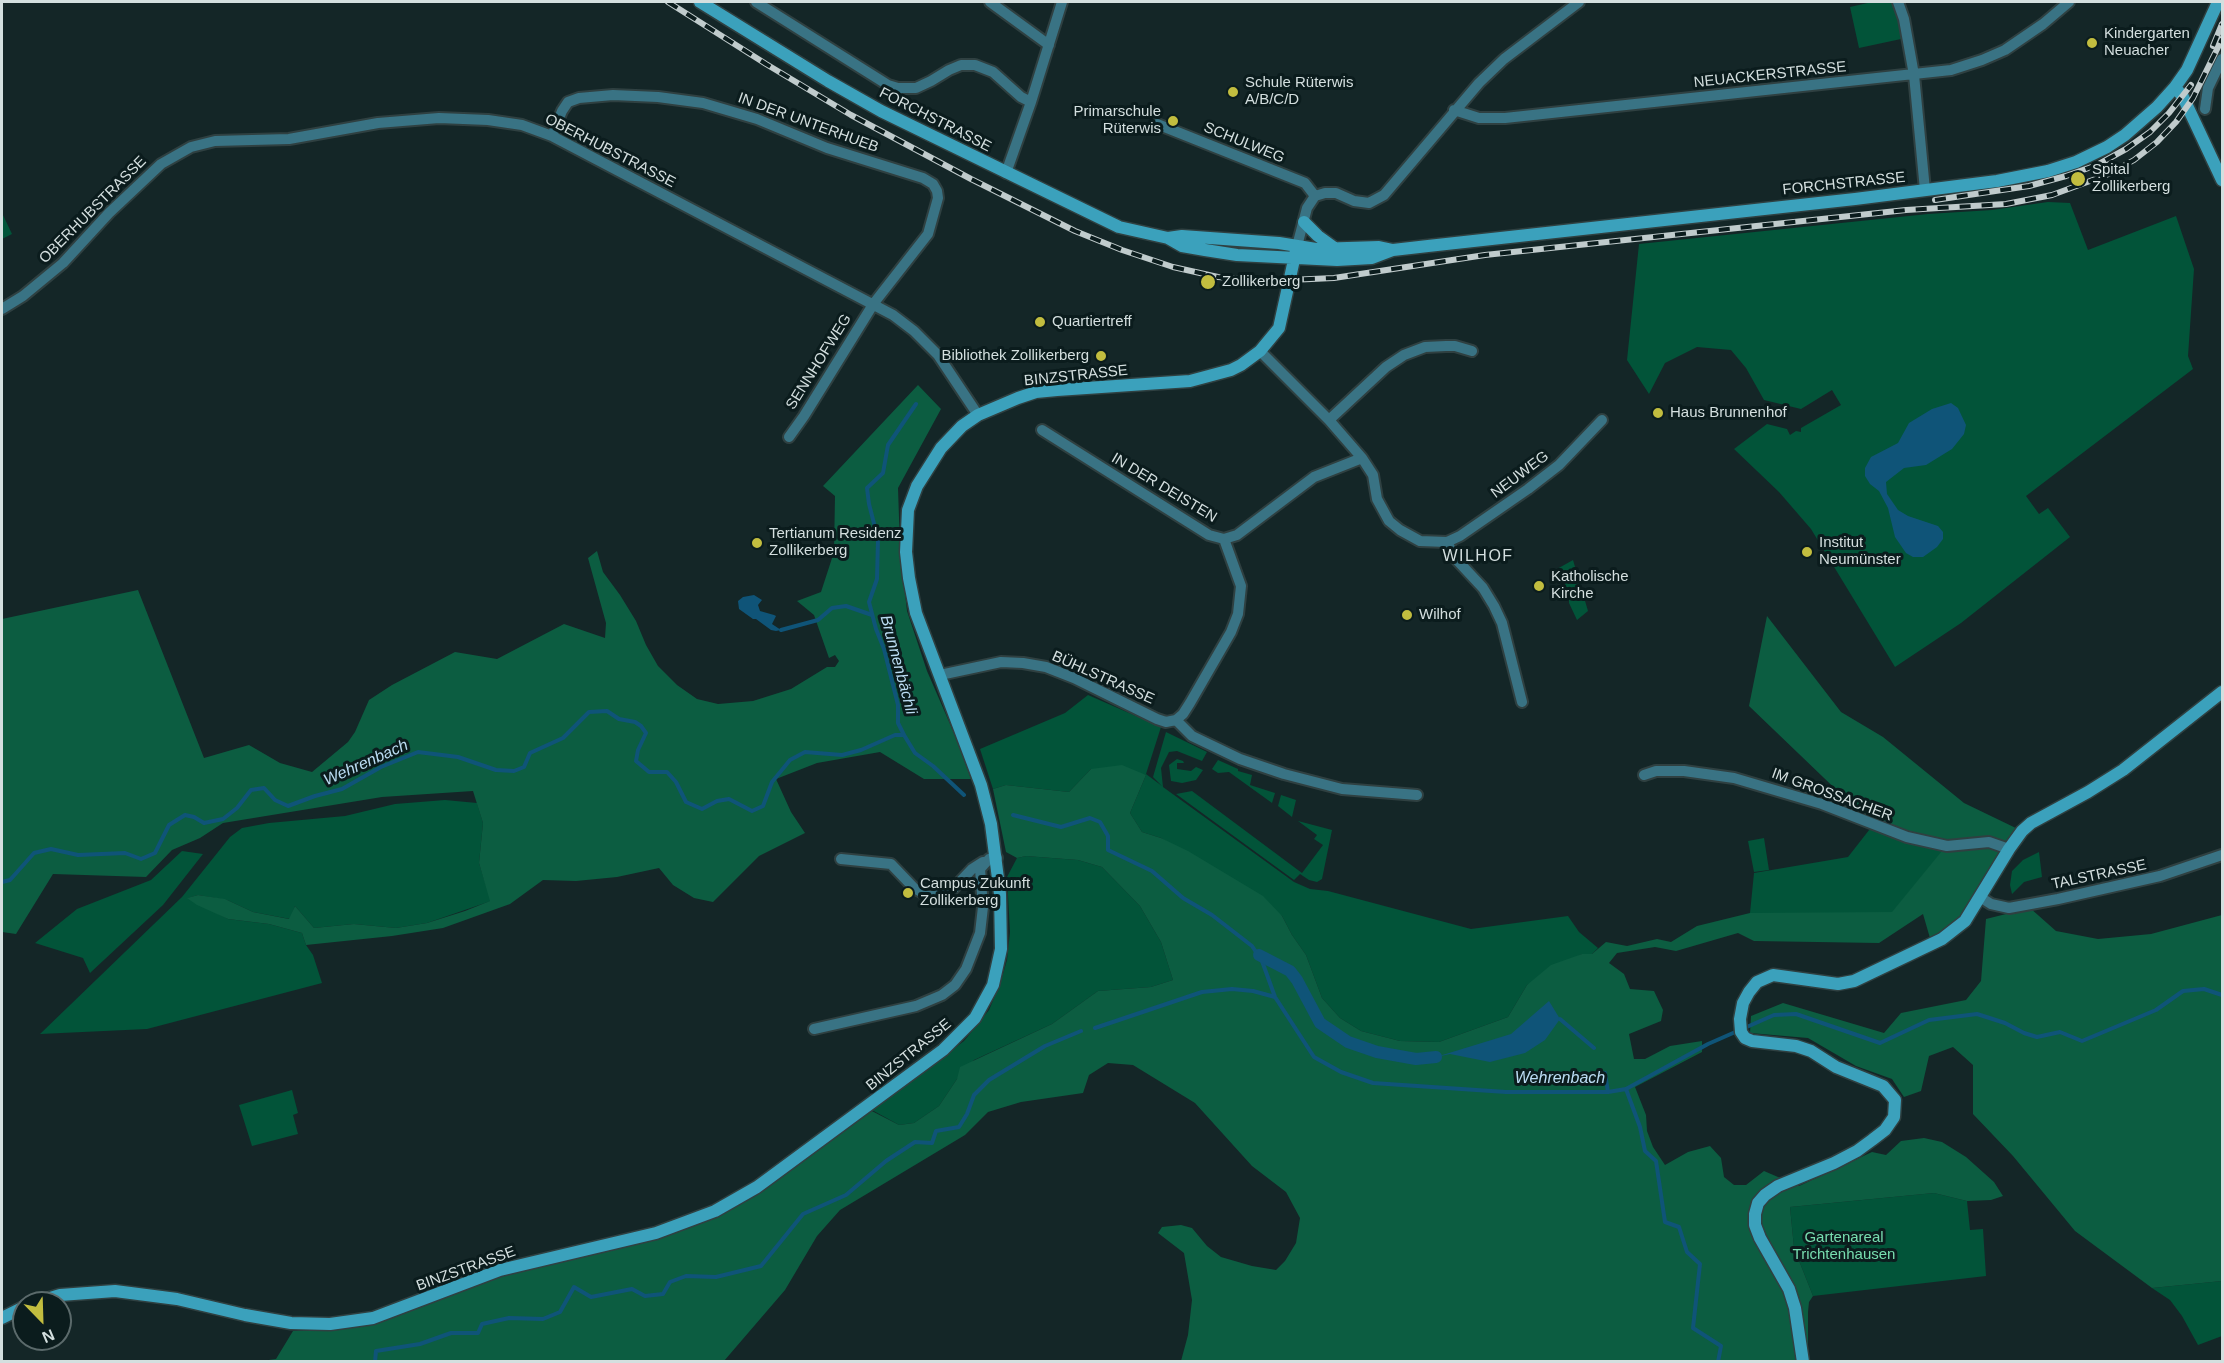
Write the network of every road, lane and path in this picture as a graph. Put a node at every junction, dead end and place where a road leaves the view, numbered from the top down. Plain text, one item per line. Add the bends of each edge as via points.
1 (700, 2) edge
2 (756, 2) edge
3 (990, 2) edge
4 (1062, 2) edge
5 (1579, 2) edge
6 (1898, 2) edge
7 (2069, 2) edge
8 (2218, 2) edge
9 (1049, 45) junction
10 (2223, 59) edge
11 (1914, 75) junction
12 (2175, 87) junction
13 (1031, 102) junction
14 (1454, 110) junction
15 (2205, 110) dead end
16 (1157, 124) dead end
17 (552, 136) junction
18 (1006, 172) junction
19 (2223, 180) edge
20 (1925, 190) junction
21 (1315, 196) junction
22 (1304, 222) junction
23 (1168, 238) junction
24 (1296, 246) junction
25 (1336, 249) junction
26 (1393, 250) junction
27 (1294, 259) junction
28 (874, 303) junction
29 (2, 309) edge
30 (1260, 351) junction
31 (1472, 351) dead end
32 (978, 415) junction
33 (1329, 420) junction
34 (1602, 420) dead end
35 (1042, 430) dead end
36 (789, 437) dead end
37 (1362, 458) junction
38 (1224, 539) junction
39 (1447, 542) junction
40 (940, 675) junction
41 (2223, 692) edge
42 (1522, 702) dead end
43 (1176, 720) junction
44 (1644, 775) dead end
45 (1417, 795) dead end
46 (2009, 849) junction
47 (2223, 855) edge
48 (841, 859) dead end
49 (993, 859) junction
50 (1980, 897) junction
51 (814, 1029) dead end
52 (72, 1294) edge
53 (1803, 1362) edge

1 - 18 main road, FORCHSTRASSE via 881,111
2 - 13 street via 888,85 916,88 961,65 975,65 993,72
3 - 9 street
4 - 9 street
5 - 14 street via 1504,59
6 - 11 street
7 - 11 street, NEUACKERSTRASSE via 2005,50 1960,68
8 - 12 main road, FORCHSTRASSE via 2187,70
9 - 13 street
10 - 15 street via 2208,88
11 - 14 street, NEUACKERSTRASSE via 1505,118 1479,118
11 - 20 street
12 - 19 main road
12 - 20 main road, FORCHSTRASSE via 2126,135 2076,162 2025,176
13 - 18 street
14 - 21 street via 1376,201 1354,201 1325,192
16 - 21 street, SCHULWEG via 1305,183
17 - 28 street, OBERHUBSTRASSE
17 - 28 street, IN DER UNTERHUEB via 568,102 613,95 658,96 703,103 757,119 827,148 923,178 933,184 938,198 928,234
17 - 29 street, OBERHUBSTRASSE via 522,125 439,118 350,127 289,139 215,141 191,147 161,164 63,263
18 - 23 main road, FORCHSTRASSE via 1119,227
20 - 26 main road, FORCHSTRASSE
21 - 22 street
22 - 24 street
22 - 25 main road
23 - 24 main road, FORCHSTRASSE
23 - 27 main road, FORCHSTRASSE via 1182,246 1205,250
24 - 25 main road, FORCHSTRASSE
24 - 27 main road, BINZSTRASSE
25 - 26 main road, FORCHSTRASSE
26 - 27 main road, FORCHSTRASSE via 1372,258
27 - 30 main road, BINZSTRASSE via 1279,328
28 - 32 street, OBERHUBSTRASSE via 914,331 938,356
28 - 36 street, SENNHOFWEG
30 - 32 main road, BINZSTRASSE via 1231,370 1206,378 1036,392
30 - 33 street
31 - 33 street via 1455,346 1425,347 1404,355
32 - 40 main road, BINZSTRASSE via 941,448 917,486 908,510 909,578 916,613
33 - 37 street
34 - 39 street, NEUWEG via 1551,471
35 - 38 street, IN DER DEISTEN via 1209,535
37 - 38 street via 1314,477 1237,535
37 - 39 street via 1389,520 1420,541
38 - 43 street, IN DER DEISTEN via 1241,586 1238,614 1190,703
39 - 42 street via 1456,559 1483,589 1502,623
40 - 43 street, BÜHLSTRASSE via 1001,662 1046,667 1157,719
40 - 49 main road, BINZSTRASSE via 981,785
41 - 46 main road via 2122,770 2031,823
43 - 45 street, BÜHLSTRASSE via 1192,736 1284,774 1342,789
44 - 46 street, IM GROSSACHER via 1684,771 1734,778 1822,804 1908,837 1947,846 1989,842
46 - 50 main road
47 - 50 street, TALSTRASSE via 2118,887 2038,903 2009,908
48 - 49 street via 891,864 914,888 936,896 953,890 972,868
49 - 51 street via 980,869 980,933 955,985 916,1006
49 - 52 main road, BINZSTRASSE via 1000,894 1001,949 993,985 975,1018 943,1050 802,1155 757,1187 705,1215 656,1233 500,1270 403,1308 353,1321 281,1322 166,1297 115,1291
50 - 53 main road via 1965,921 1942,939 1854,981 1838,984 1784,975 1765,977 1743,1003 1740,1026 1745,1038 1811,1051 1883,1086 1895,1100 1894,1117 1872,1140 1834,1163 1778,1186 1758,1203 1755,1225 1789,1288

